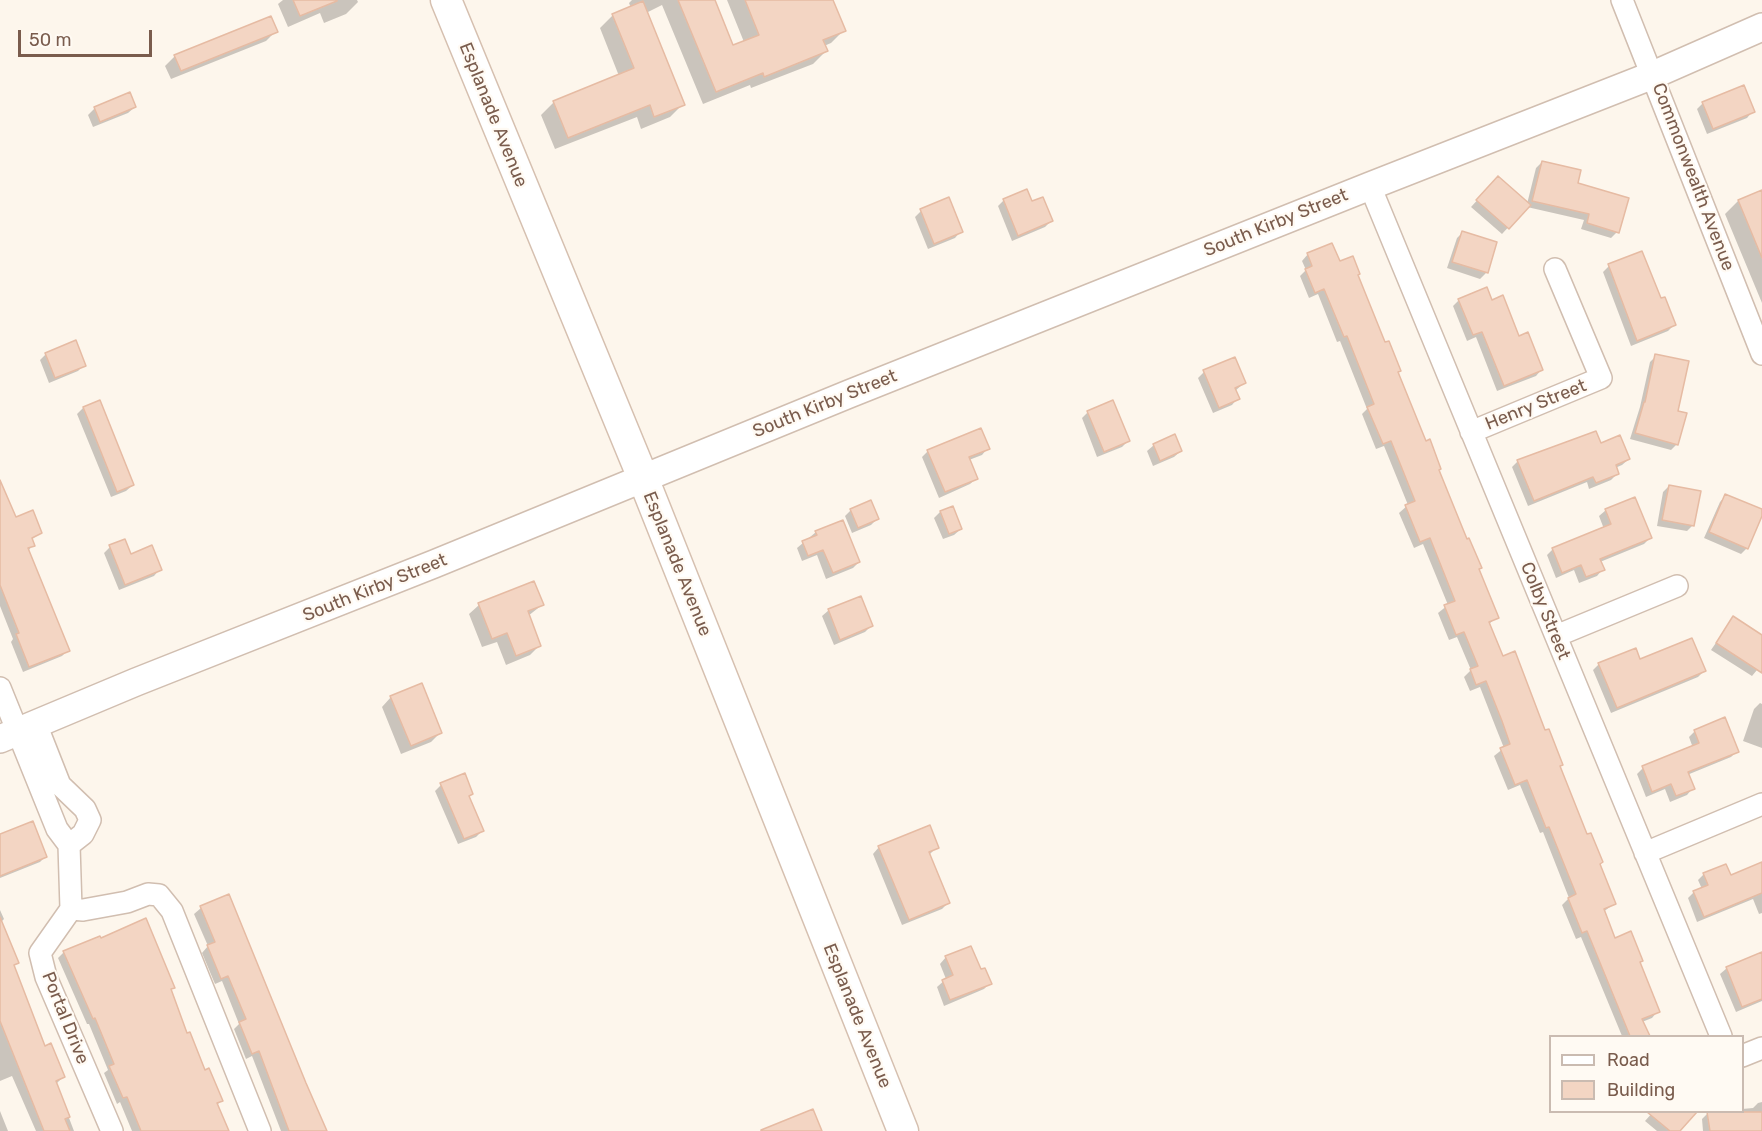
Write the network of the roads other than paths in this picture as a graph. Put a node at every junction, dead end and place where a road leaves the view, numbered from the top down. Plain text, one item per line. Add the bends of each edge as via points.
1 (446, 0) edge
2 (1622, 0) edge
3 (1762, 27) edge
4 (1653, 75) junction
5 (1370, 186) junction
6 (1555, 269) dead end
7 (1762, 354) edge
8 (1471, 432) junction
9 (643, 478) junction
10 (1677, 586) dead end
11 (1556, 636) junction
12 (0, 688) edge
13 (18, 731) edge
14 (1762, 804) edge
15 (69, 845) junction
16 (1645, 853) junction
17 (71, 909) junction
18 (1721, 1035) edge
19 (1762, 1048) edge
20 (1744, 1056) edge
21 (112, 1131) edge
22 (260, 1131) edge
23 (903, 1131) edge

1 - 9 main road, Esplanade Avenue
2 - 4 street, Commonwealth Avenue
3 - 4 street, South Kirby Street
4 - 5 street, South Kirby Street
4 - 7 street, Commonwealth Avenue
5 - 8 street, Colby Street
5 - 9 street, South Kirby Street
6 - 8 street, Henry Street via 1601,378
8 - 11 street, Colby Street
9 - 13 street, South Kirby Street
9 - 23 main road, Esplanade Avenue
10 - 11 street
11 - 16 street, Colby Street
12 - 13 street
13 - 15 street via 57,829
13 - 15 street via 60,785 85,809 90,820 83,834
14 - 16 street
15 - 17 street
16 - 18 street, Colby Street
17 - 21 street, Portal Drive via 40,952 46,977
17 - 22 street via 83,910 159,894 172,911
19 - 20 street

